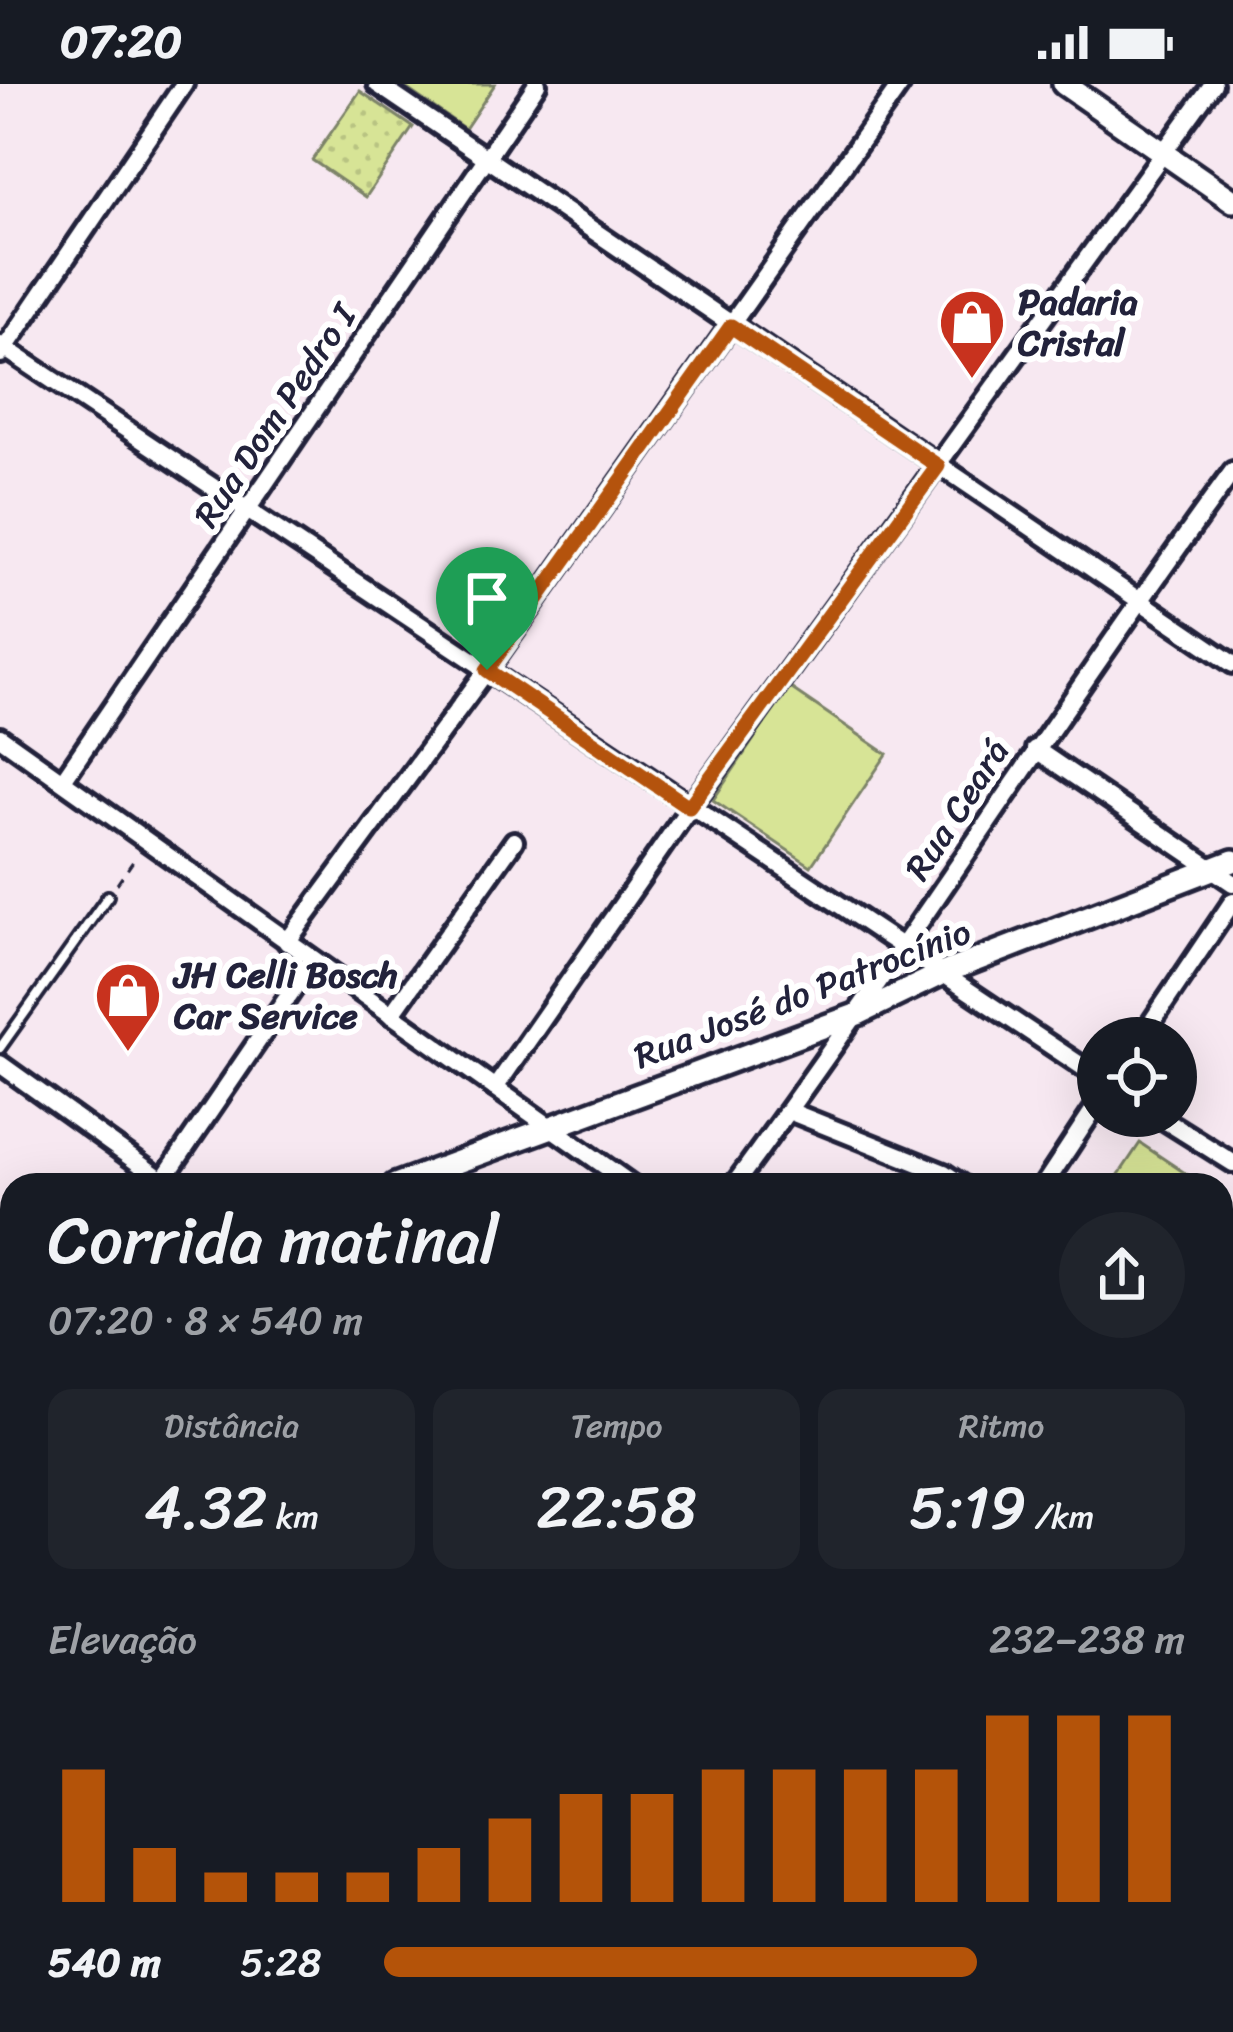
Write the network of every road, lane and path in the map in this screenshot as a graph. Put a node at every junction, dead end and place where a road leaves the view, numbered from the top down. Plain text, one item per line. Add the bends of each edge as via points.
1 (184, 84) edge
2 (377, 84) edge
3 (537, 84) edge
4 (902, 84) edge
5 (1064, 84) edge
6 (1213, 84) edge
7 (1165, 154) junction
8 (486, 160) junction
9 (1233, 201) edge
10 (731, 326) junction
11 (2, 349) edge
12 (938, 466) junction
13 (1233, 471) edge
14 (249, 511) junction
15 (1138, 601) junction
16 (1233, 664) edge
17 (487, 670) junction
18 (0, 737) edge
19 (1035, 749) junction
20 (63, 780) junction
21 (689, 807) junction
22 (147, 841) junction
23 (514, 841) dead end
24 (1223, 866) edge
25 (1233, 883) edge
26 (108, 896) joint
27 (1233, 902) edge
28 (287, 942) junction
29 (904, 948) junction
30 (313, 960) junction
31 (943, 974) junction
32 (858, 1014) junction
33 (391, 1015) junction
34 (1155, 1017) edge
35 (0, 1048) edge
36 (1077, 1063) edge
37 (0, 1064) edge
38 (495, 1088) junction
39 (789, 1111) junction
40 (547, 1126) junction
41 (1077, 1134) edge
42 (1192, 1137) edge
43 (1233, 1163) edge
44 (152, 1173) edge
45 (173, 1173) edge
46 (426, 1173) edge
47 (615, 1173) edge
48 (743, 1173) edge
49 (944, 1173) edge
50 (1052, 1173) edge

1 - 11 street
2 - 8 street
3 - 8 street, Rua Dom Pedro I
4 - 10 street
5 - 7 street
6 - 7 street
7 - 9 street
7 - 12 street
8 - 10 street
8 - 14 street, Rua Dom Pedro I
10 - 12 street
10 - 17 street
11 - 14 street
12 - 15 street
12 - 21 street
13 - 15 street, Rua Ceará
14 - 17 street
14 - 20 street, Rua Dom Pedro I
15 - 16 street
15 - 19 street, Rua Ceará
17 - 21 street
17 - 28 street
18 - 20 street
19 - 24 street
19 - 29 street, Rua Ceará
20 - 22 street
21 - 29 street
21 - 38 street
22 - 26 path
22 - 28 street
23 - 33 street
24 - 25 street
24 - 31 street, Rua José do Patrocínio
26 - 35 lane
27 - 34 street
28 - 30 street
29 - 31 street
29 - 32 street, Rua Ceará
30 - 33 street
30 - 45 street
31 - 32 street, Rua José do Patrocínio
31 - 36 street
32 - 39 street, Rua Ceará
32 - 40 street, Rua José do Patrocínio
33 - 38 street
37 - 44 street
38 - 40 street
39 - 48 street, Rua Ceará
39 - 49 street
40 - 46 street, Rua José do Patrocínio
40 - 47 street
41 - 50 street
42 - 43 street

